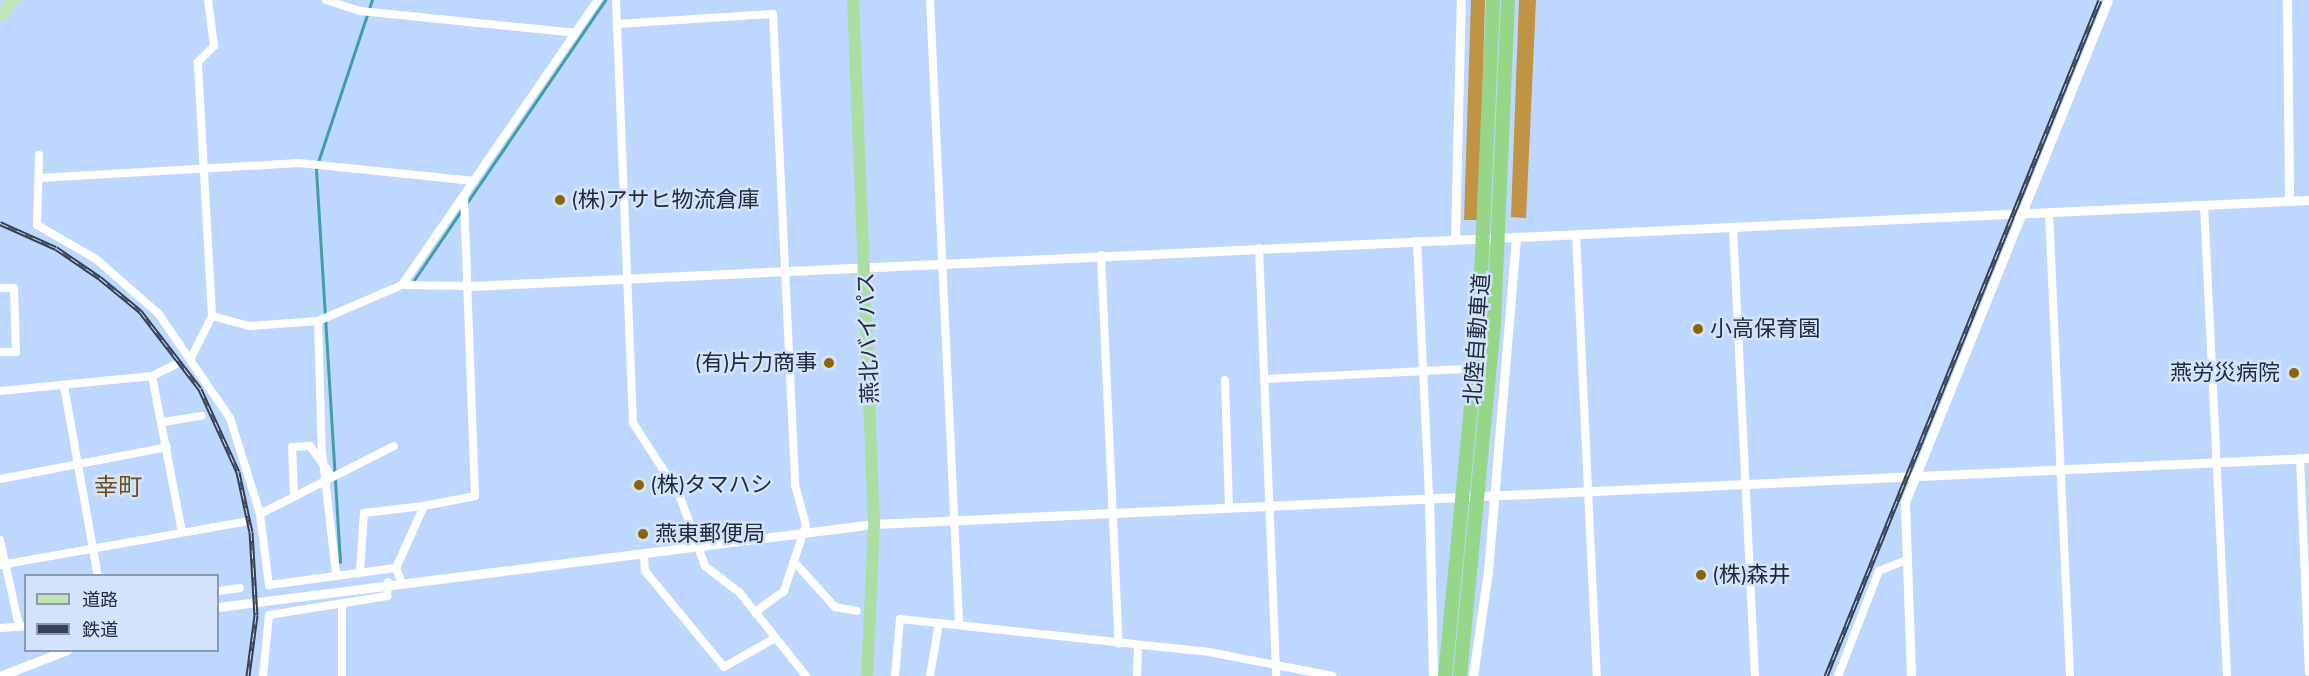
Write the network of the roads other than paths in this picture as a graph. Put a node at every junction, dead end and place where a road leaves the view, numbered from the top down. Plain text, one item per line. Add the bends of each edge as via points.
1 (14, 0) edge
2 (208, 0) edge
3 (326, 0) edge
4 (598, 0) edge
5 (616, 0) edge
6 (853, 0) edge
7 (930, 0) edge
8 (1461, 0) edge
9 (1493, 0) edge
10 (1508, 0) edge
11 (2108, 0) edge
12 (2287, 0) edge
13 (0, 16) edge
14 (617, 24) junction
15 (575, 33) junction
16 (39, 155) dead end
17 (204, 169) junction
18 (40, 178) junction
19 (474, 181) junction
20 (464, 195) junction
21 (2309, 200) edge
22 (2289, 201) junction
23 (2204, 205) junction
24 (2049, 213) junction
25 (2022, 214) junction
26 (1732, 228) junction
27 (1576, 235) junction
28 (1516, 238) junction
29 (1455, 239) junction
30 (1417, 241) junction
31 (1259, 248) junction
32 (1101, 255) junction
33 (942, 262) junction
34 (866, 265) junction
35 (784, 268) junction
36 (631, 276) junction
37 (402, 285) junction
38 (470, 286) junction
39 (0, 288) edge
40 (212, 316) junction
41 (318, 321) junction
42 (0, 352) edge
43 (192, 356) junction
44 (175, 365) dead end
45 (1460, 369) dead end
46 (1424, 371) junction
47 (152, 376) junction
48 (1265, 379) junction
49 (1225, 380) dead end
50 (64, 386) junction
51 (0, 391) edge
52 (202, 416) dead end
53 (163, 422) junction
54 (394, 446) dead end
55 (167, 447) junction
56 (2304, 458) edge
57 (2217, 462) junction
58 (77, 466) junction
59 (2060, 470) junction
60 (328, 474) junction
61 (1918, 474) junction
62 (0, 479) edge
63 (1745, 483) junction
64 (1587, 490) junction
65 (1495, 493) junction
66 (294, 494) junction
67 (1429, 497) junction
68 (1270, 505) junction
69 (424, 506) junction
70 (1229, 507) junction
71 (1113, 512) junction
72 (259, 518) junction
73 (955, 519) junction
74 (244, 522) dead end
75 (874, 524) junction
76 (182, 532) junction
77 (805, 533) junction
78 (0, 540) edge
79 (697, 548) junction
80 (93, 549) junction
81 (644, 554) junction
82 (1904, 561) junction
83 (2, 565) edge
84 (797, 565) junction
85 (396, 567) junction
86 (360, 571) junction
87 (336, 573) junction
88 (98, 574) edge
89 (401, 581) junction
90 (388, 582) junction
91 (240, 588) dead end
92 (219, 591) edge
93 (342, 605) junction
94 (219, 606) edge
95 (857, 611) dead end
96 (755, 612) junction
97 (939, 623) junction
98 (959, 623) junction
99 (22, 626) edge
100 (0, 628) edge
101 (772, 640) junction
102 (1119, 644) junction
103 (1138, 646) junction
104 (65, 652) edge
105 (1276, 666) junction
106 (2309, 672) edge
107 (0, 676) edge
108 (5, 676) edge
109 (263, 676) edge
110 (342, 676) edge
111 (806, 676) edge
112 (867, 676) edge
113 (895, 676) edge
114 (930, 676) edge
115 (1137, 676) edge
116 (1276, 676) edge
117 (1333, 676) edge
118 (1433, 676) edge
119 (1445, 676) edge
120 (1460, 676) edge
121 (1473, 676) edge
122 (1597, 676) edge
123 (1755, 676) edge
124 (1838, 676) edge
125 (1911, 676) edge
126 (2070, 676) edge
127 (2228, 676) edge

1 - 13 main road
2 - 17 street via 214,46 198,62
3 - 15 street via 360,11
4 - 15 street
5 - 14 street
6 - 34 highway, 燕北バイパス
7 - 33 street
8 - 29 street
9 - 119 highway, 北陸自動車道 via 1485,222
10 - 120 highway, 北陸自動車道 via 1500,222
11 - 25 street
12 - 22 street
14 - 35 street via 772,14
14 - 36 street
15 - 19 street
16 - 18 street
17 - 18 street
17 - 19 street via 299,163
17 - 40 street
18 - 43 street via 37,225 96,259 158,313
19 - 20 street
20 - 37 street
20 - 38 street
21 - 22 street
22 - 23 street
23 - 24 street
23 - 57 street
24 - 25 street
24 - 59 street
25 - 26 street
25 - 61 street
26 - 27 street
26 - 63 street
27 - 28 street
27 - 64 street
28 - 29 street
28 - 65 street
29 - 30 street
30 - 31 street
30 - 46 street
31 - 32 street
31 - 48 street
32 - 33 street
32 - 71 street
33 - 34 street
33 - 73 street
34 - 35 street
34 - 75 highway, 燕北バイパス
35 - 36 street
35 - 77 street via 795,485
36 - 38 street
36 - 79 street via 633,423 679,494
37 - 38 street
37 - 41 street
38 - 69 street via 475,496
39 - 42 street via 14,288 16,352
40 - 41 street via 249,326
40 - 43 street
41 - 60 street via 322,452
43 - 72 street via 230,418
44 - 47 street
45 - 46 street
46 - 48 street
46 - 67 street
47 - 50 street
47 - 53 street
48 - 68 street
49 - 70 street
50 - 51 street
50 - 58 street
52 - 53 street
53 - 55 street
54 - 60 street
55 - 58 street
55 - 76 street
56 - 57 street
56 - 106 street
57 - 59 street
57 - 127 street
58 - 62 street
58 - 80 street
59 - 61 street
59 - 126 street
60 - 66 street
60 - 66 street via 310,446 292,447
60 - 87 street
61 - 63 street
61 - 82 street via 1905,502
63 - 64 street
63 - 123 street
64 - 65 street
64 - 122 street
65 - 67 street
65 - 121 street
66 - 72 street
67 - 68 street
67 - 118 street
68 - 70 street
68 - 105 street
69 - 85 street
69 - 86 street via 364,513
70 - 71 street
71 - 73 street
71 - 102 street
72 - 87 street via 269,585
73 - 75 street
73 - 98 street
74 - 76 street
75 - 77 street
75 - 112 highway, 燕北バイパス
76 - 80 street
77 - 79 street
77 - 84 street
78 - 83 street
79 - 81 street
79 - 96 street via 705,566 726,578
80 - 83 street
80 - 88 street
81 - 89 street
81 - 101 street via 645,571 724,668
82 - 124 street via 1879,571
82 - 125 street
83 - 99 street
84 - 95 street via 835,607
84 - 96 street via 784,591
85 - 86 street
85 - 89 street
86 - 87 street
89 - 90 street
90 - 93 street via 387,596
90 - 94 street
91 - 92 street
93 - 109 street via 269,615
93 - 110 street
96 - 101 street
97 - 98 street
97 - 113 street via 900,619
97 - 114 street
98 - 102 street
99 - 100 street
101 - 111 street
102 - 103 street
103 - 105 street via 1209,652
103 - 115 street
104 - 108 street
105 - 116 street
105 - 117 street
107 - 108 street

